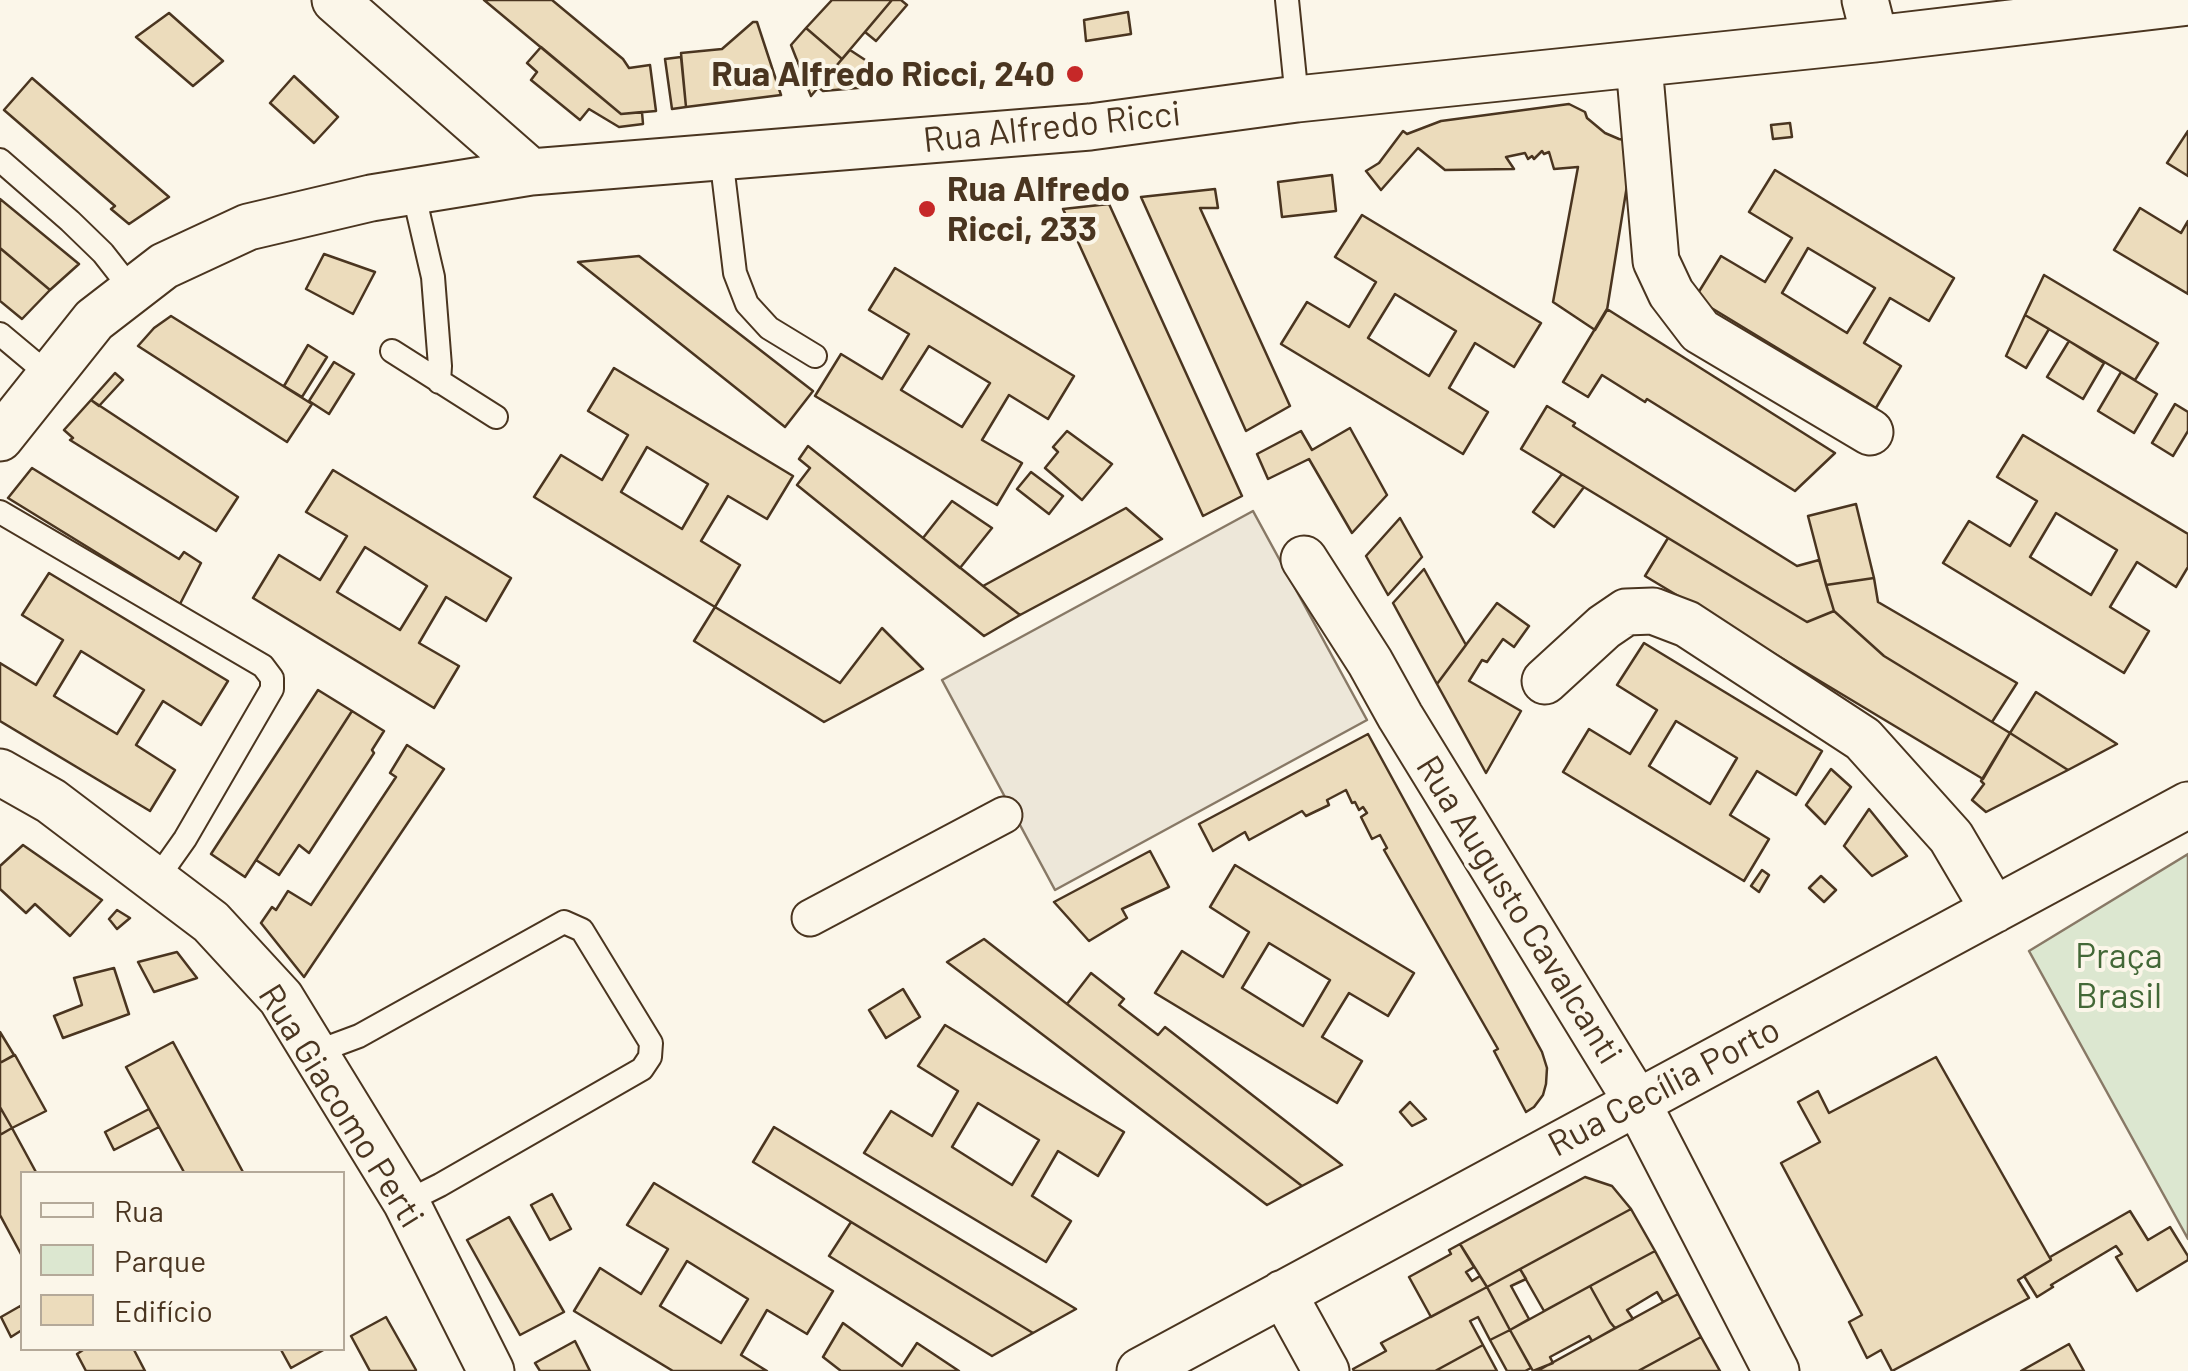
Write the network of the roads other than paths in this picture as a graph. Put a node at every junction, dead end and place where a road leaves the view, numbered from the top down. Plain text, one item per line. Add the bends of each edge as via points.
1 (335, 0) edge
2 (1287, 0) edge
3 (2188, 2) edge
4 (1870, 19) edge
5 (1640, 64) junction
6 (1297, 99) junction
7 (721, 156) junction
8 (0, 160) edge
9 (531, 172) junction
10 (413, 191) junction
11 (132, 290) junction
12 (0, 334) edge
13 (392, 351) dead end
14 (814, 356) dead end
15 (49, 375) junction
16 (439, 382) junction
17 (496, 417) dead end
18 (1870, 432) dead end
19 (0, 438) edge
20 (0, 512) edge
21 (1304, 559) dead end
22 (1545, 681) dead end
23 (0, 772) edge
24 (2188, 806) edge
25 (1004, 815) dead end
26 (156, 880) junction
27 (1994, 910) junction
28 (810, 918) dead end
29 (316, 1052) junction
30 (1637, 1102) junction
31 (406, 1202) junction
32 (1284, 1292) junction
33 (491, 1371) edge
34 (1140, 1371) edge
35 (1326, 1371) edge
36 (1776, 1371) edge

1 - 9 street
2 - 6 lane
3 - 4 street, Rua Alfredo Ricci
4 - 5 street, Rua Alfredo Ricci
5 - 6 street, Rua Alfredo Ricci
5 - 18 street via 1656,261 1670,292 1700,330
6 - 7 street, Rua Alfredo Ricci via 1090,128
7 - 9 street, Rua Alfredo Ricci
7 - 14 lane via 735,273 747,304 769,328
8 - 11 lane via 103,253
9 - 10 street, Rua Alfredo Ricci
10 - 11 street, Rua Alfredo Ricci via 248,227 164,266
10 - 16 lane via 434,277
11 - 15 street, Rua Alfredo Ricci via 94,320
12 - 15 lane
13 - 16 lane
15 - 19 street, Rua Alfredo Ricci
16 - 17 lane
20 - 26 lane via 263,666 272,678 272,690
21 - 30 street, Rua Augusto Cavalcanti
22 - 27 street via 1626,612 1653,610 1686,624 1863,740 1951,837
23 - 26 street, Rua Giacomo Perti via 51,801
24 - 27 street, Rua Cecília Porto
25 - 28 street
26 - 29 street, Rua Giacomo Perti via 223,934 281,998
27 - 30 street, Rua Cecília Porto
29 - 31 street, Rua Giacomo Perti
29 - 31 lane via 359,1036 564,922 582,930 642,1027 651,1044 642,1069
30 - 32 street, Rua Cecília Porto
30 - 36 street, Rua Augusto Cavalcanti
31 - 33 street, Rua Giacomo Perti
32 - 34 street, Rua Cecília Porto
32 - 35 street

